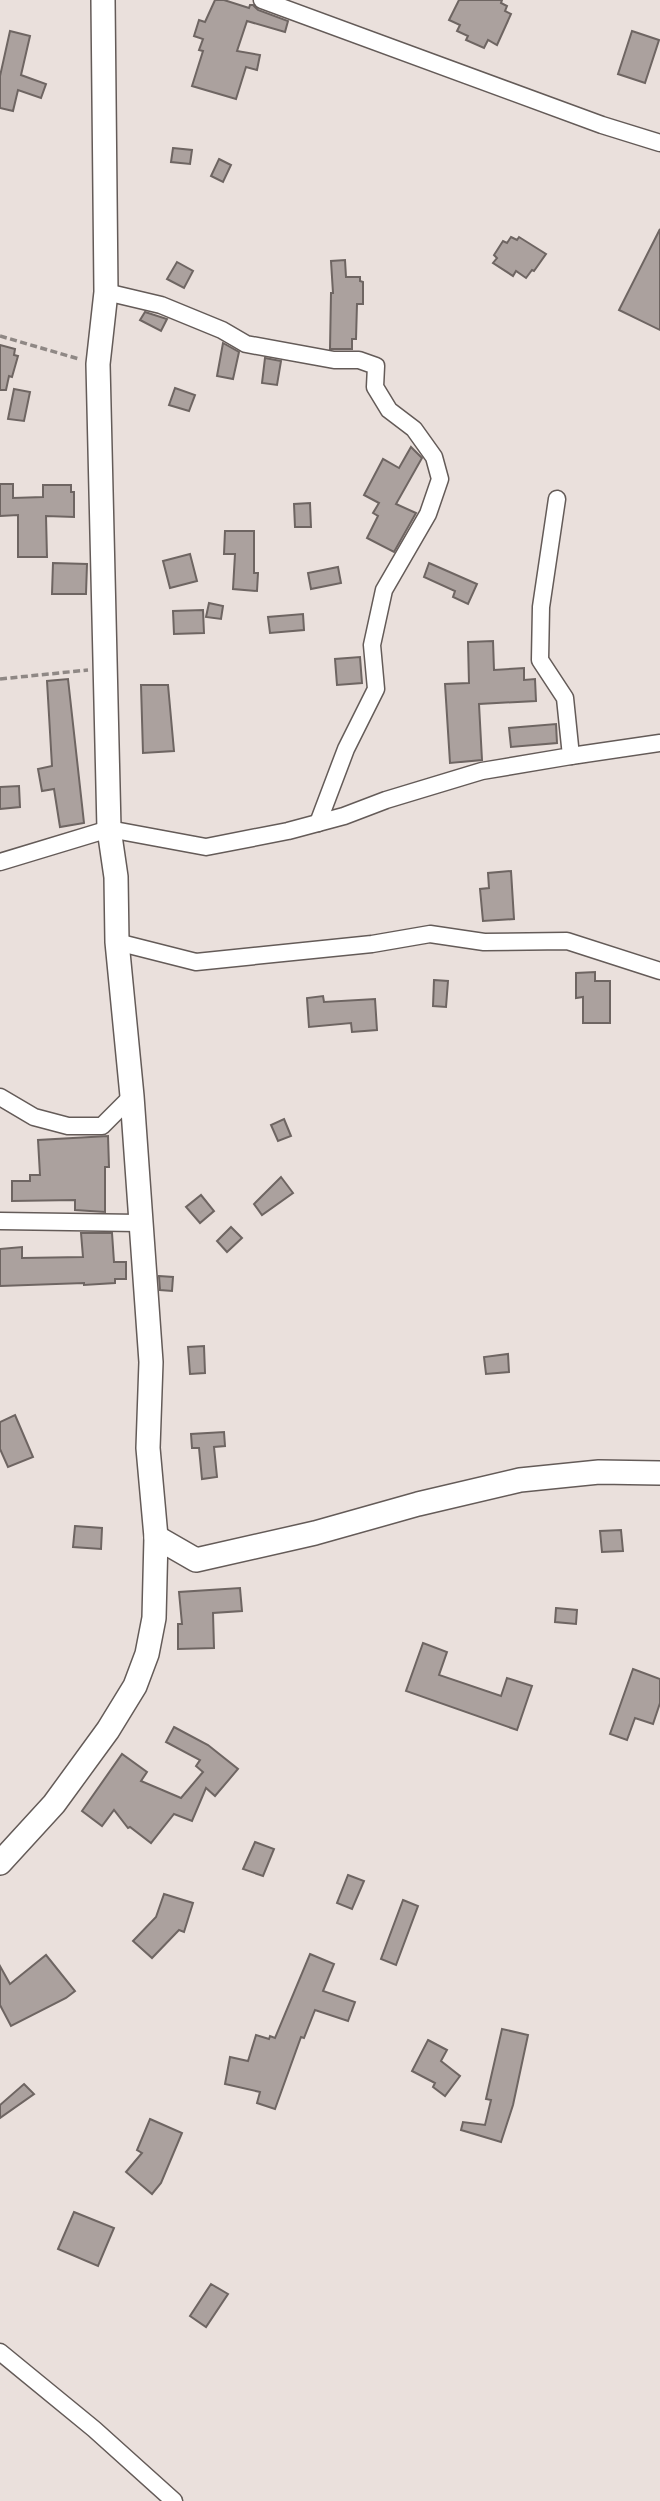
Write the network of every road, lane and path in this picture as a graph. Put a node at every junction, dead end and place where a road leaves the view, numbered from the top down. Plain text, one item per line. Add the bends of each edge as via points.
1 (103, 0) edge
2 (262, 0) edge
3 (660, 143) edge
4 (107, 292) junction
5 (0, 336) edge
6 (98, 364) junction
7 (557, 499) dead end
8 (104, 669) junction
9 (0, 679) edge
10 (660, 743) edge
11 (571, 756) junction
12 (318, 823) junction
13 (109, 829) junction
14 (0, 863) edge
15 (117, 942) junction
16 (660, 971) edge
17 (132, 1096) junction
18 (0, 1097) edge
19 (0, 1221) edge
20 (139, 1223) junction
21 (660, 1473) edge
22 (156, 1536) junction
23 (0, 1863) edge
24 (0, 2352) edge
25 (174, 2501) edge

1 - 4 street
2 - 3 street
4 - 6 street
4 - 12 street via 161,305 246,344 376,366 375,387 389,410 414,429 434,457 440,479 428,514 384,590 372,645 376,689 346,749
5 - 6 path
6 - 8 street
7 - 11 street via 541,607 540,660 565,698
8 - 9 path
8 - 13 street
10 - 11 street
11 - 12 street via 482,771
12 - 13 street via 206,847
13 - 14 street
13 - 15 street via 116,877
15 - 16 street via 196,962 430,934 485,942 567,941
15 - 17 street
17 - 18 street via 102,1126 68,1126 34,1117
17 - 20 street
19 - 20 street
20 - 22 street
21 - 22 street via 599,1472 520,1480 197,1560
22 - 23 street via 154,1618 135,1686 54,1804
24 - 25 street

